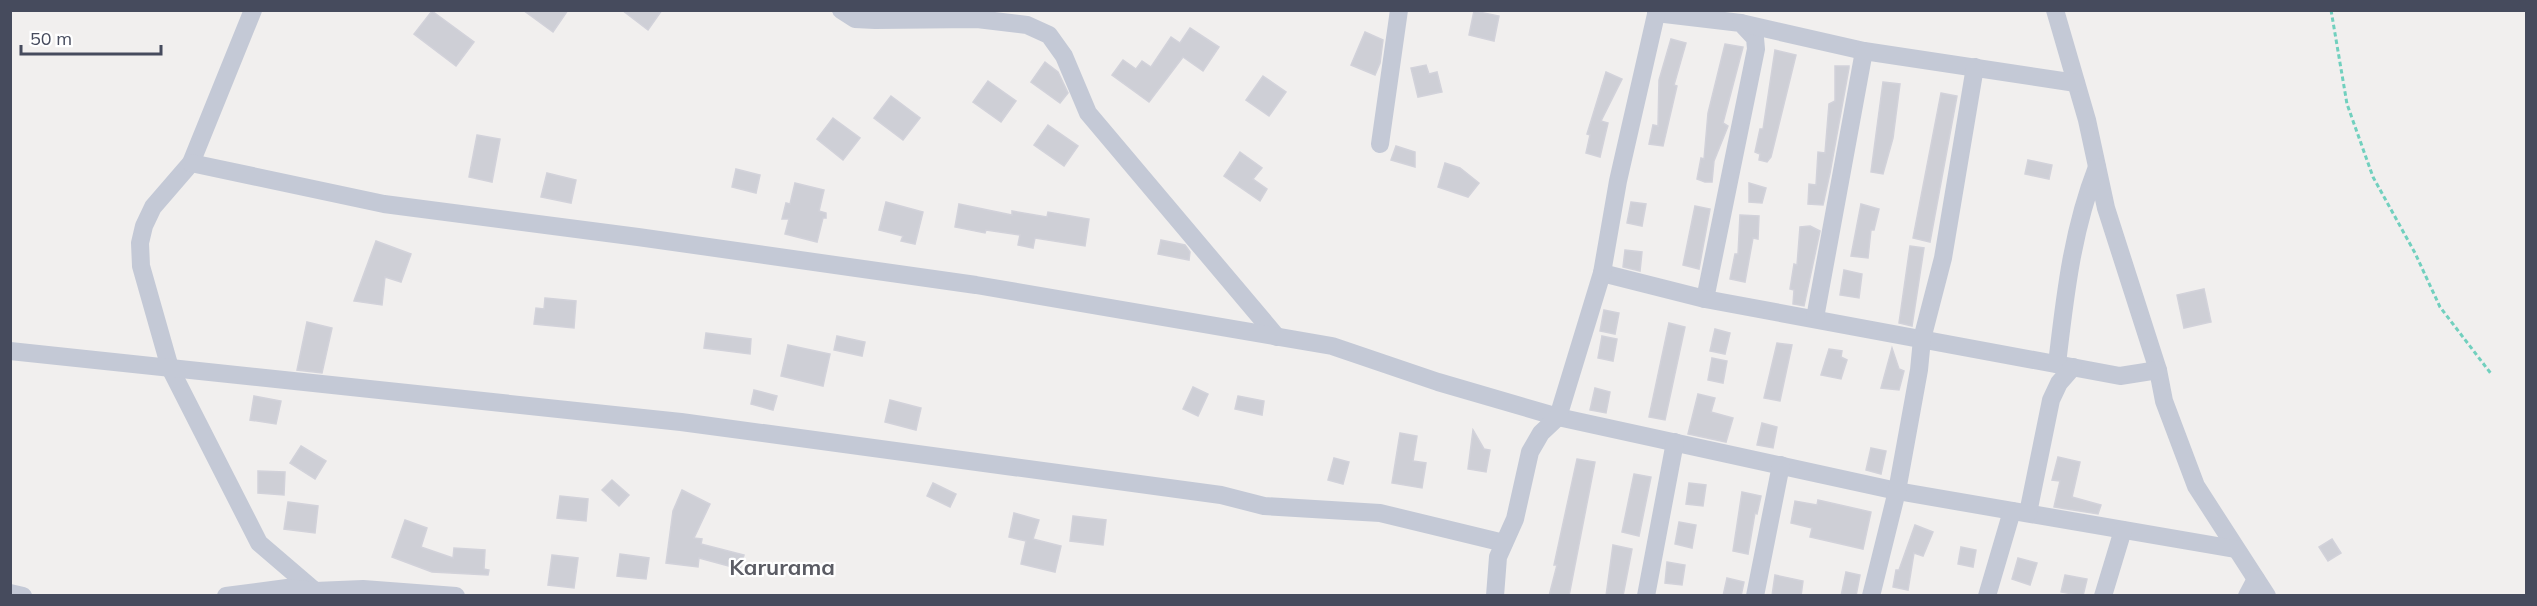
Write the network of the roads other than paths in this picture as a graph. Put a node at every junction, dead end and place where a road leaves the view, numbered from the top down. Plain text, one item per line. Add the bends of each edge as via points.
1 (253, 10) edge
2 (841, 10) edge
3 (1399, 10) edge
4 (2055, 10) edge
5 (1656, 11) edge
6 (1765, 19) edge
7 (1741, 23) junction
8 (1864, 51) junction
9 (1975, 67) junction
10 (2076, 83) junction
11 (1380, 144) dead end
12 (191, 163) junction
13 (2097, 167) junction
14 (1602, 273) junction
15 (1705, 299) junction
16 (1815, 318) junction
17 (1277, 338) junction
18 (1922, 339) junction
19 (10, 351) edge
20 (2065, 366) junction
21 (170, 368) junction
22 (2158, 370) junction
23 (1558, 417) junction
24 (1675, 442) junction
25 (1781, 465) junction
26 (1897, 490) junction
27 (2020, 512) junction
28 (2123, 530) junction
29 (1504, 543) junction
30 (2235, 549) junction
31 (2256, 579) junction
32 (10, 593) edge
33 (315, 593) edge
34 (23, 596) edge
35 (226, 596) edge
36 (456, 596) edge
37 (1496, 596) edge
38 (1646, 596) edge
39 (1755, 596) edge
40 (1871, 596) edge
41 (1987, 596) edge
42 (2103, 596) edge
43 (2247, 596) edge
44 (2267, 596) edge

1 - 12 street
2 - 17 street via 855,19 976,20 1027,25 1048,35 1064,56 1088,113
3 - 11 street
4 - 10 street
5 - 7 street
5 - 14 street
6 - 7 street
6 - 8 street
7 - 15 street via 1755,38 1756,49
8 - 9 street
8 - 16 street
9 - 10 street
9 - 18 street via 1943,258
10 - 13 street
12 - 17 street via 384,204 976,285
12 - 21 street via 153,207 140,243 141,266
13 - 20 street via 2081,208 2071,255
13 - 22 street via 2106,208
14 - 15 street
14 - 23 street
15 - 16 street
16 - 18 street
17 - 23 street via 1332,346
18 - 20 street
18 - 26 street
19 - 21 street
20 - 22 street via 2120,376
20 - 27 street via 2050,400
21 - 29 street via 681,422 1209,493 1264,506 1380,513
21 - 33 street via 259,543
22 - 30 street via 2164,401 2196,486
23 - 24 street
23 - 29 street via 1541,433 1530,452 1515,519
24 - 25 street
24 - 38 street
25 - 26 street
25 - 39 street
26 - 27 street
26 - 40 street
27 - 28 street
27 - 41 street
28 - 30 street
28 - 42 street
29 - 37 street via 1498,557
30 - 31 street
31 - 43 street
31 - 44 street
32 - 34 street
33 - 35 street via 287,588
33 - 36 street via 363,589

